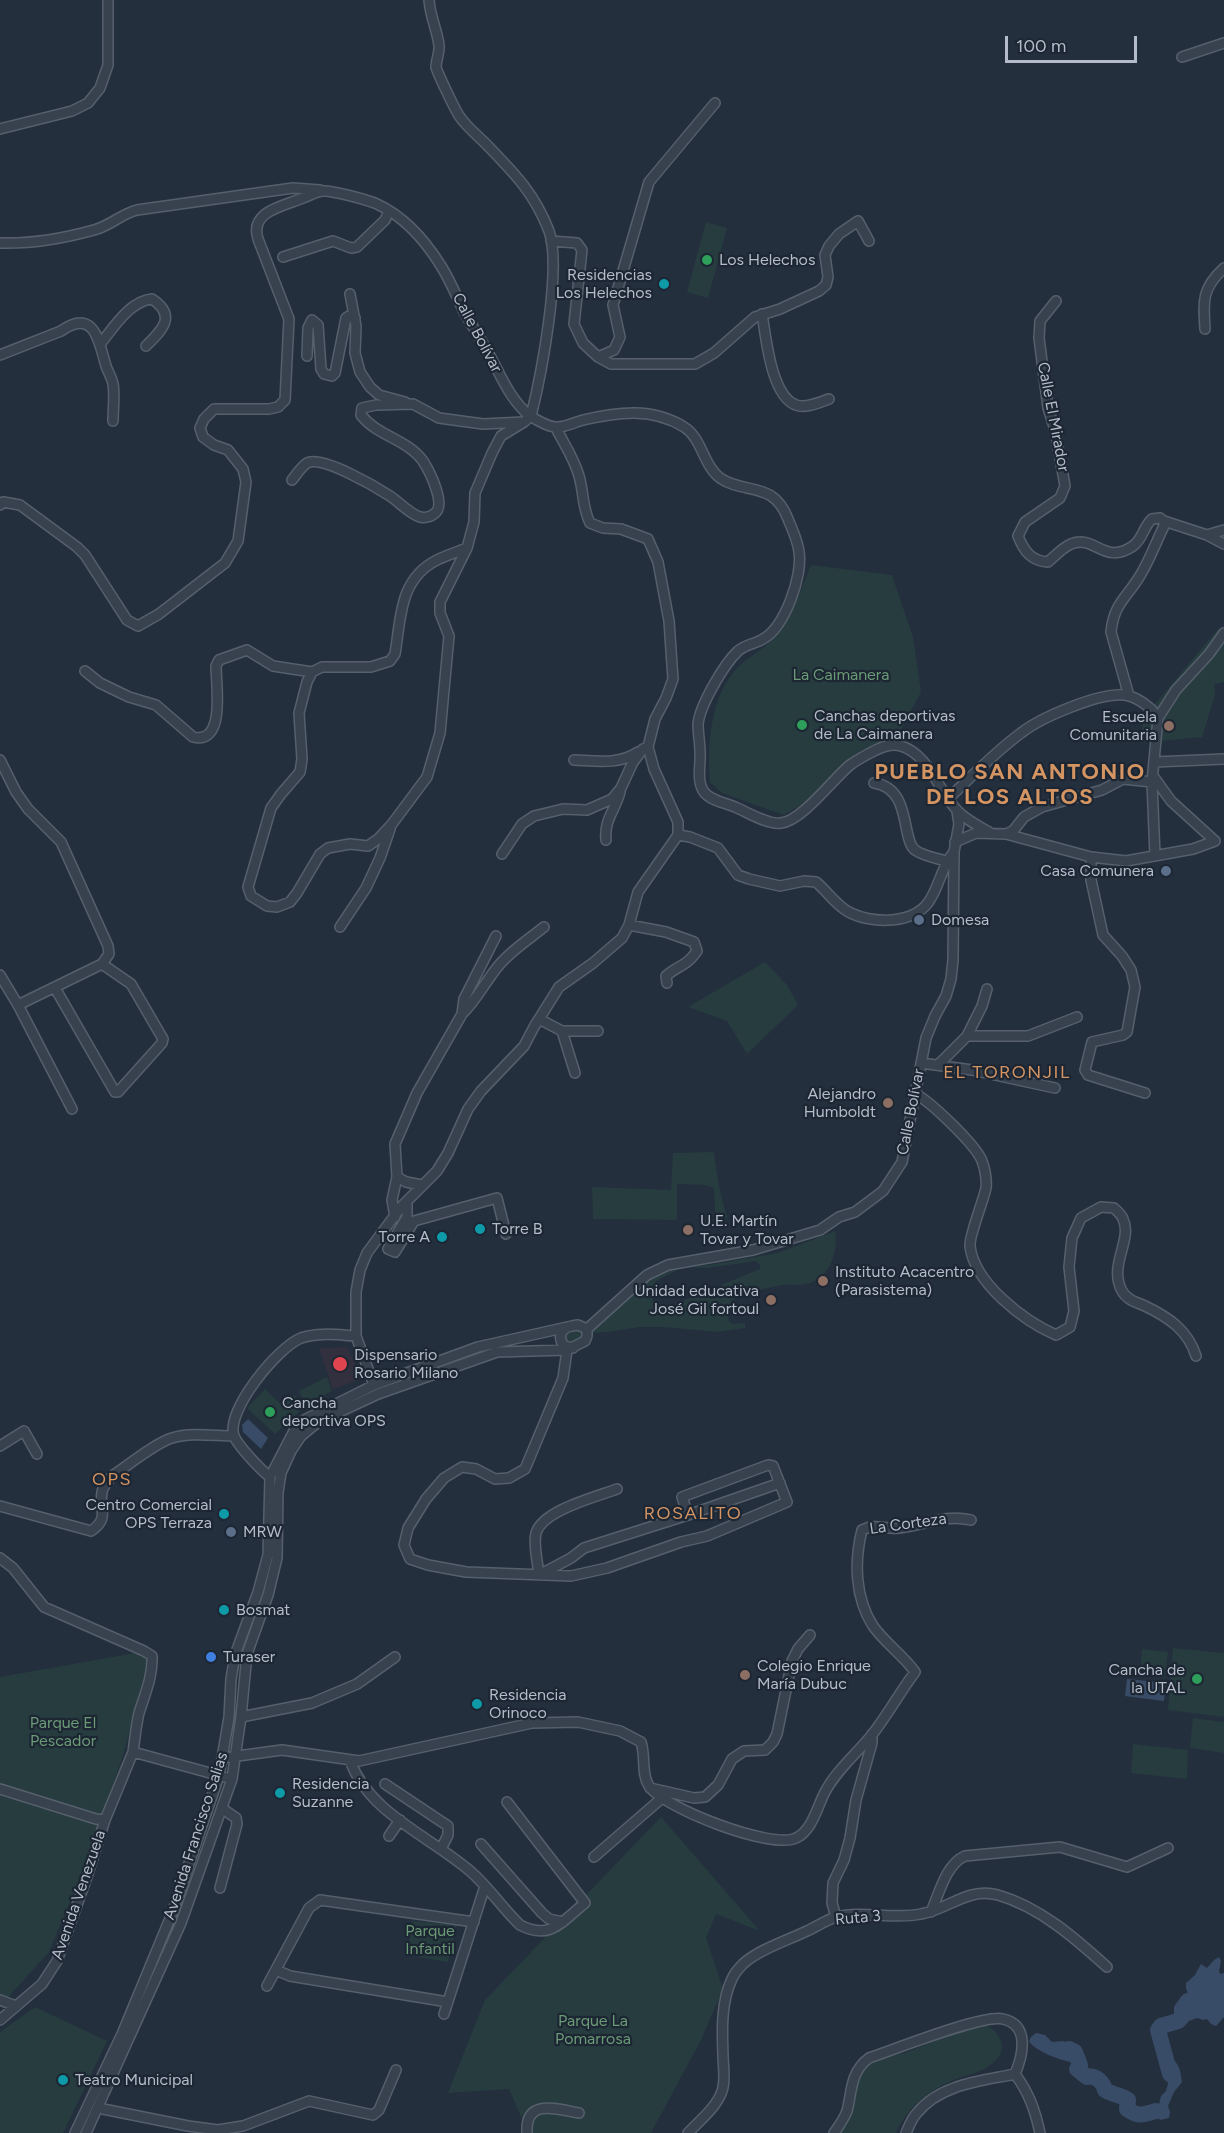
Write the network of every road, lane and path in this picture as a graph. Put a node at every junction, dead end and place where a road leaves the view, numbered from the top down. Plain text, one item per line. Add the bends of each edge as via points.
1 (108, 0) edge
2 (429, 0) edge
3 (1224, 43) edge
4 (1182, 57) dead end
5 (715, 103) dead end
6 (0, 129) edge
7 (323, 190) junction
8 (389, 211) junction
9 (551, 241) junction
10 (869, 241) dead end
11 (0, 243) edge
12 (283, 257) dead end
13 (1224, 268) edge
14 (350, 294) dead end
15 (1056, 301) dead end
16 (762, 314) junction
17 (355, 318) junction
18 (1204, 329) dead end
19 (101, 343) junction
20 (146, 346) dead end
21 (0, 355) edge
22 (307, 356) dead end
23 (598, 357) junction
24 (829, 399) dead end
25 (413, 404) junction
26 (528, 419) junction
27 (113, 421) dead end
28 (556, 428) junction
29 (292, 480) dead end
30 (0, 505) edge
31 (1164, 520) junction
32 (1224, 530) edge
33 (1207, 535) junction
34 (1224, 544) edge
35 (467, 548) junction
36 (1224, 633) edge
37 (85, 671) dead end
38 (312, 672) junction
39 (1130, 696) junction
40 (1158, 718) junction
41 (645, 748) junction
42 (0, 759) edge
43 (1224, 759) edge
44 (574, 760) dead end
45 (1154, 762) junction
46 (1152, 779) junction
47 (874, 783) dead end
48 (621, 788) junction
49 (948, 799) junction
50 (957, 811) junction
51 (392, 824) junction
52 (989, 832) junction
53 (1006, 834) junction
54 (678, 836) junction
55 (606, 840) dead end
56 (955, 842) junction
57 (1220, 843) edge
58 (954, 852) junction
59 (502, 854) dead end
60 (1155, 856) junction
61 (1091, 857) junction
62 (946, 861) junction
63 (629, 925) junction
64 (340, 927) dead end
65 (544, 927) dead end
66 (496, 936) dead end
67 (102, 964) junction
68 (0, 975) edge
69 (667, 983) dead end
70 (55, 988) junction
71 (987, 989) dead end
72 (18, 1005) junction
73 (462, 1014) junction
74 (1077, 1017) dead end
75 (539, 1019) junction
76 (562, 1030) junction
77 (598, 1031) dead end
78 (967, 1036) junction
79 (921, 1064) junction
80 (938, 1065) junction
81 (575, 1073) dead end
82 (1055, 1088) dead end
83 (1145, 1093) dead end
84 (914, 1094) junction
85 (72, 1109) dead end
86 (397, 1177) junction
87 (423, 1185) junction
88 (407, 1202) junction
89 (395, 1217) junction
90 (506, 1234) dead end
91 (566, 1328) junction
92 (587, 1329) junction
93 (356, 1336) junction
94 (571, 1349) junction
95 (1196, 1356) dead end
96 (374, 1385) junction
97 (234, 1436) junction
98 (0, 1446) edge
99 (38, 1454) dead end
100 (270, 1477) junction
101 (780, 1484) junction
102 (617, 1488) dead end
103 (0, 1506) edge
104 (688, 1515) junction
105 (971, 1520) dead end
106 (0, 1558) edge
107 (539, 1575) junction
108 (810, 1635) dead end
109 (395, 1657) dead end
110 (241, 1717) junction
111 (872, 1734) junction
112 (134, 1752) junction
113 (236, 1757) junction
114 (223, 1758) junction
115 (350, 1760) junction
116 (219, 1776) junction
117 (232, 1779) junction
118 (386, 1784) dead end
119 (650, 1788) junction
120 (0, 1790) edge
121 (663, 1798) junction
122 (507, 1802) dead end
123 (223, 1809) junction
124 (105, 1820) junction
125 (400, 1820) junction
126 (389, 1836) dead end
127 (481, 1844) dead end
128 (1168, 1848) dead end
129 (441, 1849) junction
130 (594, 1857) dead end
131 (485, 1886) junction
132 (220, 1888) dead end
133 (931, 1912) junction
134 (836, 1917) junction
135 (474, 1922) junction
136 (563, 1922) junction
137 (1107, 1967) dead end
138 (276, 1970) junction
139 (267, 1986) dead end
140 (0, 2000) edge
141 (448, 2002) junction
142 (16, 2006) junction
143 (444, 2014) dead end
144 (0, 2020) edge
145 (125, 2035) junction
146 (117, 2055) junction
147 (396, 2070) dead end
148 (1015, 2074) junction
149 (103, 2109) junction
150 (579, 2112) dead end
151 (70, 2133) edge
152 (75, 2133) edge
153 (86, 2133) edge
154 (91, 2133) edge
155 (527, 2133) edge
156 (688, 2133) edge
157 (834, 2133) edge
158 (906, 2133) edge
159 (1040, 2133) edge

1 - 6 street via 108,65 88,103 72,111
2 - 9 street via 439,45 436,67 440,79 459,116 529,190
3 - 4 street
5 - 23 street via 649,182 613,305 620,337 614,350
7 - 8 street, Calle Bolívar via 365,199
7 - 11 street, Calle Bolívar via 293,188 137,210 96,230 23,243
7 - 30 street via 267,212 255,231 289,320 285,400 269,410 214,409 200,428 203,437 228,450 243,469 246,482 238,541 225,563 138,626 127,620 77,547 20,505
8 - 12 street via 357,247 333,241
8 - 26 street, Calle Bolívar via 412,229 444,269 507,389
9 - 23 street via 577,243 582,250 574,324 582,343
9 - 26 street via 553,262 542,366
10 - 16 street via 858,221 829,246 825,255 826,285
13 - 18 street via 1205,291
14 - 17 street
15 - 31 street, Calle El Mirador via 1040,321 1039,338 1048,408 1065,486 1059,498 1025,522 1018,536 1023,548 1030,557 1048,562 1079,542 1108,553 1118,552 1141,539 1152,519
16 - 23 street via 714,354 695,364 611,364
16 - 24 street via 775,381 784,395 795,405 806,406
17 - 22 street via 346,318 332,376 321,369 318,325 312,320
17 - 25 street via 360,372 370,387 378,395
19 - 20 street via 132,307 152,300 162,308 165,323
19 - 21 street via 96,332 81,323
19 - 27 street via 113,383
25 - 26 street via 439,418 458,422 483,424
25 - 29 street via 367,406 362,408 361,415 367,423 406,445 423,462 440,500 436,513 418,516 347,473 313,461 305,464
26 - 28 street, Calle Bolívar
26 - 35 street via 501,436 492,453 475,493 474,522
28 - 41 street via 580,477 584,510 590,523 648,539 658,562 669,621 673,679
28 - 49 street via 598,417 652,414 685,427 717,476 778,501 788,518 800,552 799,571 785,612 775,629 739,651 703,705 698,723 699,780 709,797 782,824 805,809 848,766 890,745 900,746 922,761
31 - 33 street
31 - 39 street via 1146,567 1119,604 1112,623 1111,632
32 - 33 street
33 - 34 street
35 - 38 street via 435,561 413,579 406,591 395,654 390,661 371,667 322,667
35 - 51 street via 440,602 449,636 440,733 426,777
36 - 40 street
37 - 38 street via 129,698 156,705 193,738 200,739 208,736 217,722 219,660 247,650 273,666
38 - 51 street via 299,713 300,772 271,808 248,887 251,896 267,906 290,902 320,854 328,848 350,844 368,846
39 - 40 street
39 - 49 street via 1105,697 1038,722
40 - 45 street
41 - 44 street via 616,762
41 - 48 street via 633,762
41 - 54 street via 678,822
42 - 67 street via 28,809 61,842 108,945 109,954
43 - 45 street
45 - 46 street
46 - 53 street via 1123,778 1102,790 1041,807
46 - 57 street
46 - 60 street
47 - 62 street via 889,789 903,811 914,850
48 - 55 street via 606,821
48 - 59 street via 612,798 586,810 563,809 534,816 522,824
49 - 50 street
50 - 52 street
50 - 56 street, Calle Bolívar
51 - 64 street via 366,888
52 - 53 street
52 - 56 street via 976,832
53 - 61 street
54 - 62 street via 718,849 738,876 780,886 816,882 845,910 873,918 909,918 922,911
54 - 63 street via 638,892
56 - 58 street, Calle Bolívar
57 - 60 street
58 - 62 street
58 - 79 street, Calle Bolívar via 951,979 926,1038
60 - 61 street via 1126,861
61 - 83 street via 1091,880 1103,935 1131,970 1135,987 1127,1032 1092,1042 1085,1070 1088,1075
63 - 69 street via 694,942 697,951 682,967 666,976
63 - 75 street via 622,938 559,987
65 - 73 street via 511,952
66 - 73 street via 464,999
67 - 70 street
67 - 70 street via 131,984 163,1039 118,1092
68 - 72 street
70 - 72 street
71 - 78 street
72 - 85 street
73 - 86 street via 404,1121 395,1144
74 - 78 street via 1028,1036
75 - 76 street
75 - 87 street via 524,1046 468,1109 448,1153
76 - 77 street
76 - 81 street
78 - 80 street
79 - 80 street
79 - 84 street, Calle Bolívar
80 - 82 street
84 - 92 street, Calle Bolívar via 902,1162 872,1201 820,1230 753,1250 668,1265 647,1275
84 - 95 street via 937,1109 982,1161 986,1185 970,1243 974,1264 988,1286 1035,1326 1056,1335 1070,1327 1074,1311 1069,1267 1072,1238 1081,1218 1101,1207 1114,1208 1124,1219 1125,1235 1116,1270 1121,1289 1127,1298 1176,1323
86 - 87 street
86 - 89 street via 392,1200
87 - 88 street
88 - 89 street
88 - 90 street via 407,1218 388,1249 395,1252 414,1221 497,1198
89 - 93 street via 367,1253 360,1270
91 - 92 street via 579,1325
91 - 94 street via 560,1340
91 - 96 street, Avenida Francisco Salias via 478,1347
92 - 94 street via 585,1341
93 - 96 street
93 - 97 street via 319,1335 301,1339 282,1350 260,1374 241,1406 233,1421
94 - 107 street via 525,1469 509,1478 495,1479 462,1467 444,1478 408,1528 404,1545 410,1558 428,1565 466,1572
94 - 110 street, Avenida Francisco Salias via 498,1352 378,1394 318,1422 301,1436 281,1473 277,1558 247,1653
96 - 100 street, Avenida Francisco Salias via 306,1419 291,1435
97 - 100 street
97 - 103 street via 181,1436 161,1443 112,1476 102,1489 102,1519 90,1531
98 - 99 street via 24,1431
100 - 114 street, Avenida Francisco Salias via 268,1555 236,1655
101 - 104 street
101 - 104 street via 773,1466 768,1465 682,1497
101 - 107 street via 787,1502 707,1536 607,1568 571,1576
102 - 107 street via 540,1523 536,1535
104 - 107 street via 584,1548
105 - 111 street, La Corteza via 957,1517 898,1528 871,1525 862,1530 858,1585 864,1606 874,1626 915,1672
106 - 112 street, Avenida Venezuela via 14,1568 44,1607 152,1656 135,1729
108 - 119 street via 792,1661 773,1742 765,1749 744,1751 732,1759 718,1785 705,1797
109 - 110 street via 357,1684 312,1702
110 - 113 street, Avenida Francisco Salias
111 - 121 street via 825,1791 807,1829 796,1838 772,1840 727,1828
111 - 134 street via 850,1838 833,1883
112 - 116 street
112 - 124 street, Avenida Venezuela
113 - 114 street
113 - 115 street via 282,1750
113 - 117 street, Avenida Francisco Salias
114 - 116 street, Avenida Francisco Salias
115 - 119 street via 532,1723 578,1722 620,1731 641,1742
115 - 125 street via 355,1775 376,1801
116 - 117 street
116 - 145 street, Avenida Francisco Salias
117 - 123 street, Avenida Francisco Salias
118 - 129 street via 448,1826
119 - 121 street
120 - 124 street
121 - 130 street
122 - 136 street via 585,1903
123 - 132 street via 236,1818 237,1824
123 - 145 street, Avenida Francisco Salias via 181,1923
124 - 142 street, Avenida Venezuela via 57,1961 42,1984
125 - 126 street
125 - 129 street
127 - 136 street via 542,1913
128 - 133 street via 1126,1867 1060,1847 965,1856 950,1870
129 - 131 street
131 - 135 street
131 - 136 street via 520,1925 530,1930 541,1932
133 - 134 street, Ruta 3 via 910,1917
133 - 137 street, Ruta 3 via 974,1893 996,1895 1050,1921
134 - 156 street, Ruta 3 via 756,1956 732,1978 722,2022 722,2091
135 - 138 street via 320,1900 309,1908
135 - 141 street
138 - 139 street
138 - 141 street via 290,1976
140 - 142 street
141 - 143 street
142 - 144 street, Avenida Venezuela
145 - 146 street
145 - 149 street via 127,2051
145 - 151 street via 97,2076
146 - 152 street
146 - 153 street
147 - 149 street via 379,2110 373,2115 309,2101 243,2126 218,2130
148 - 157 street via 1022,2048 1020,2031 1001,2018 969,2024 862,2063 851,2084 844,2118
148 - 158 street via 956,2087 934,2097 916,2113
148 - 159 street via 1026,2089
149 - 154 street
150 - 155 street via 544,2107 531,2114

